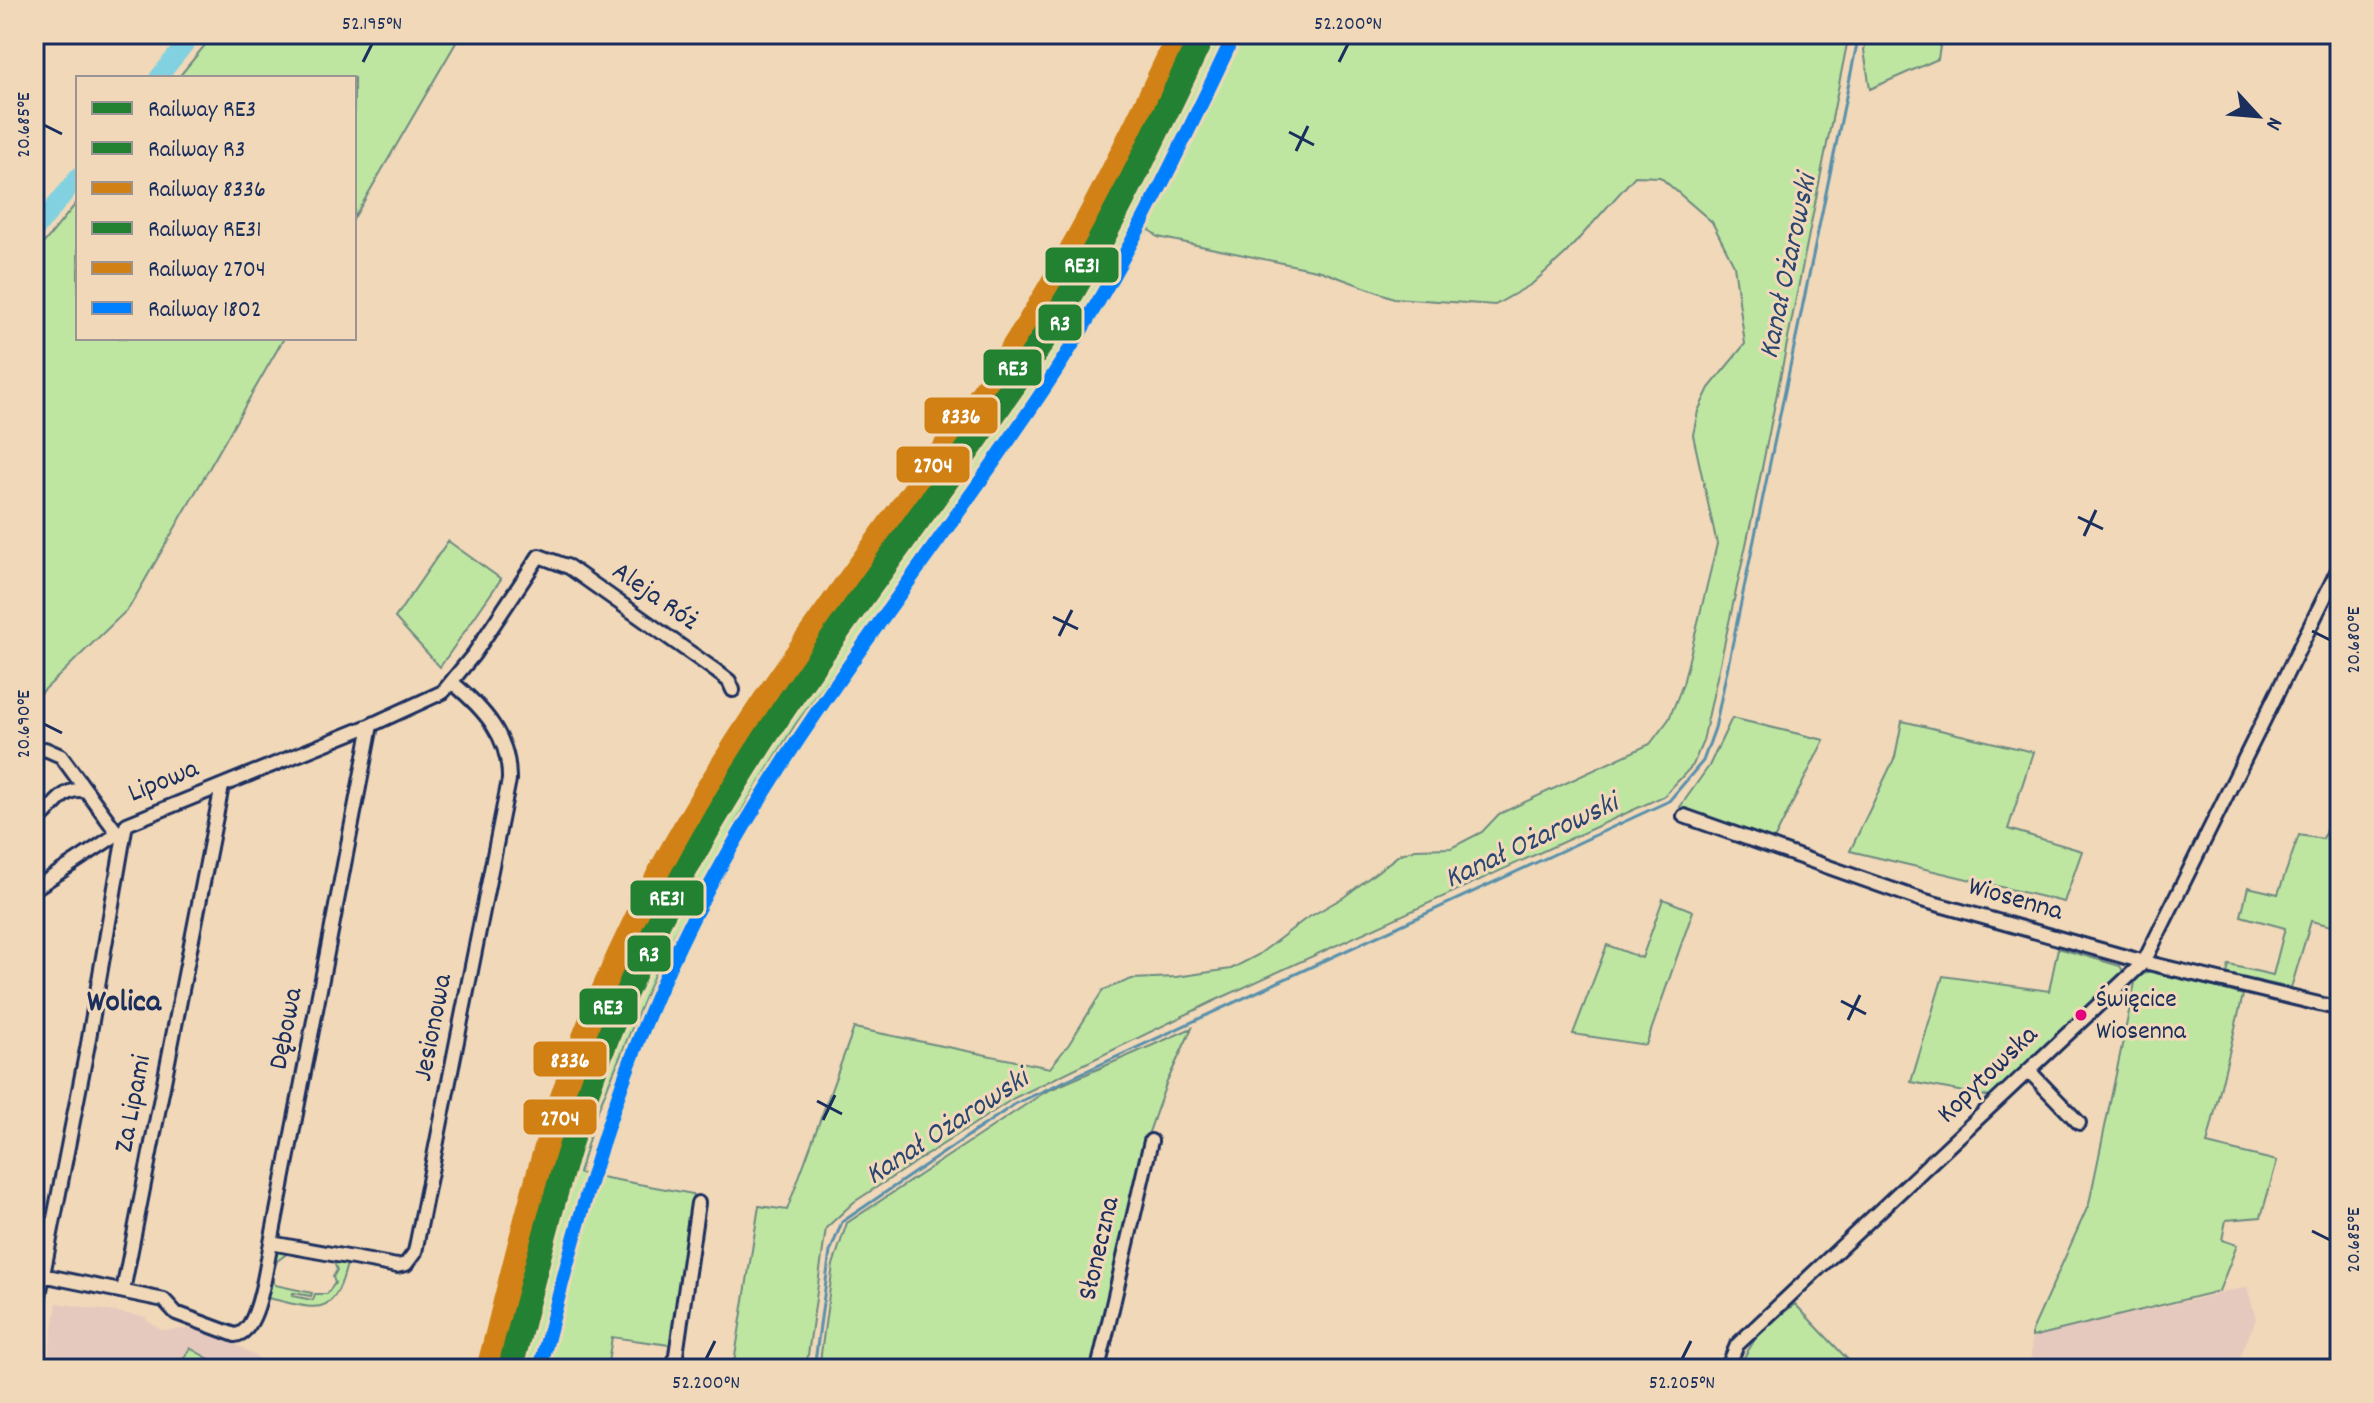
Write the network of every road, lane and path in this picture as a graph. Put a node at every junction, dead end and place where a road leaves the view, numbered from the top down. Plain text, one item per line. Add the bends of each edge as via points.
1 (539, 556) joint
2 (2340, 566) edge
3 (453, 683) junction
4 (733, 690) dead end
5 (371, 725) junction
6 (34, 752) edge
7 (222, 786) junction
8 (86, 791) junction
9 (1684, 816) dead end
10 (34, 823) edge
11 (122, 832) junction
12 (34, 889) edge
13 (2144, 962) junction
14 (2340, 1009) edge
15 (2029, 1071) junction
16 (2079, 1123) dead end
17 (1151, 1141) dead end
18 (698, 1203) dead end
19 (271, 1243) junction
20 (42, 1275) junction
21 (123, 1291) junction
22 (34, 1321) edge
23 (674, 1369) edge
24 (1098, 1369) edge
25 (1727, 1369) edge

1 - 3 street, Lipowa
1 - 4 street, Aleja Róż via 569,567 716,671
2 - 13 street, Kopytowska
3 - 5 street, Lipowa
3 - 19 street, Jesionowa via 500,735 509,780 415,1252 397,1266
5 - 7 street, Lipowa
5 - 19 street, Dębowa
6 - 8 street via 45,749 61,756
7 - 11 street, Lipowa via 127,824
7 - 21 street, Za Lipami
8 - 10 street via 66,792
8 - 11 street
9 - 13 street, Wiosenna via 1922,900
11 - 12 street
11 - 20 street, Lipowa via 88,1044
13 - 14 street, Wiosenna
13 - 15 street, Kopytowska
15 - 16 street
15 - 25 street, Kopytowska via 1737,1345
17 - 24 street, Słoneczna
18 - 23 street
19 - 21 street, Dębowa via 255,1317 239,1335 176,1313 164,1300
20 - 21 street
20 - 22 street, Lipowa

